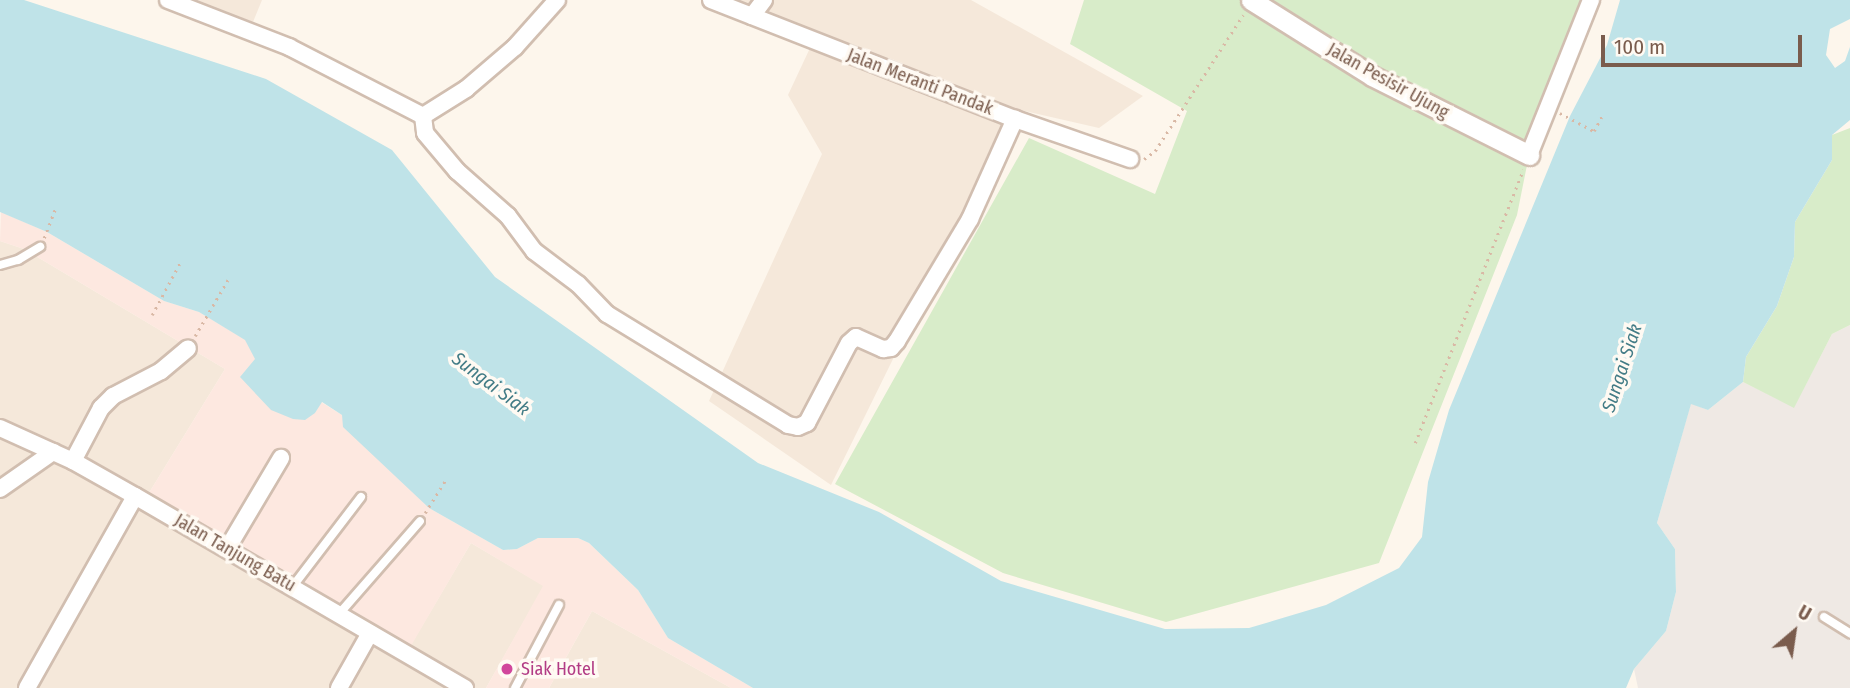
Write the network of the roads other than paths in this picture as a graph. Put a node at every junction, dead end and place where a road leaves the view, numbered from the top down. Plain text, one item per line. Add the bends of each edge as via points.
1 (168, 0) edge
2 (557, 0) edge
3 (711, 0) edge
4 (764, 0) edge
5 (1252, 0) edge
6 (1591, 0) edge
7 (752, 16) junction
8 (423, 116) junction
9 (1015, 118) junction
10 (1529, 155) joint
11 (1130, 159) road end
12 (40, 247) road end
13 (0, 265) edge
14 (188, 348) road end
15 (0, 428) edge
16 (53, 453) junction
17 (281, 458) dead end
18 (73, 461) junction
19 (0, 489) edge
20 (135, 496) junction
21 (361, 497) dead end
22 (420, 521) road end
23 (227, 549) junction
24 (293, 586) junction
25 (559, 605) dead end
26 (339, 614) junction
27 (1824, 617) dead end
28 (370, 633) junction
29 (1850, 633) edge
30 (27, 688) edge
31 (339, 688) edge
32 (464, 688) edge
33 (515, 688) edge

1 - 8 street via 289,47
2 - 8 street via 505,56 466,89
3 - 7 street, Jalan Meranti Pandak
4 - 7 street
5 - 10 street, Jalan Pesisir Ujung via 1372,76
6 - 10 street
7 - 9 street, Jalan Meranti Pandak
8 - 9 street via 425,133 457,171 508,216 534,251 607,314 798,427 807,423 849,343 856,337 883,349 897,341 970,219
9 - 11 street, Jalan Meranti Pandak
12 - 13 lane
14 - 18 street via 161,371 113,396 101,408
15 - 16 street, Jalan Tanjung Batu
16 - 18 street, Jalan Tanjung Batu
16 - 19 street
17 - 23 street
18 - 20 street, Jalan Tanjung Batu
20 - 23 street, Jalan Tanjung Batu
20 - 30 street
21 - 24 lane
22 - 26 lane
23 - 24 street, Jalan Tanjung Batu
24 - 26 street, Jalan Tanjung Batu
25 - 33 lane
26 - 28 street, Jalan Tanjung Batu
27 - 29 lane
28 - 31 street
28 - 32 street, Jalan Tanjung Batu

